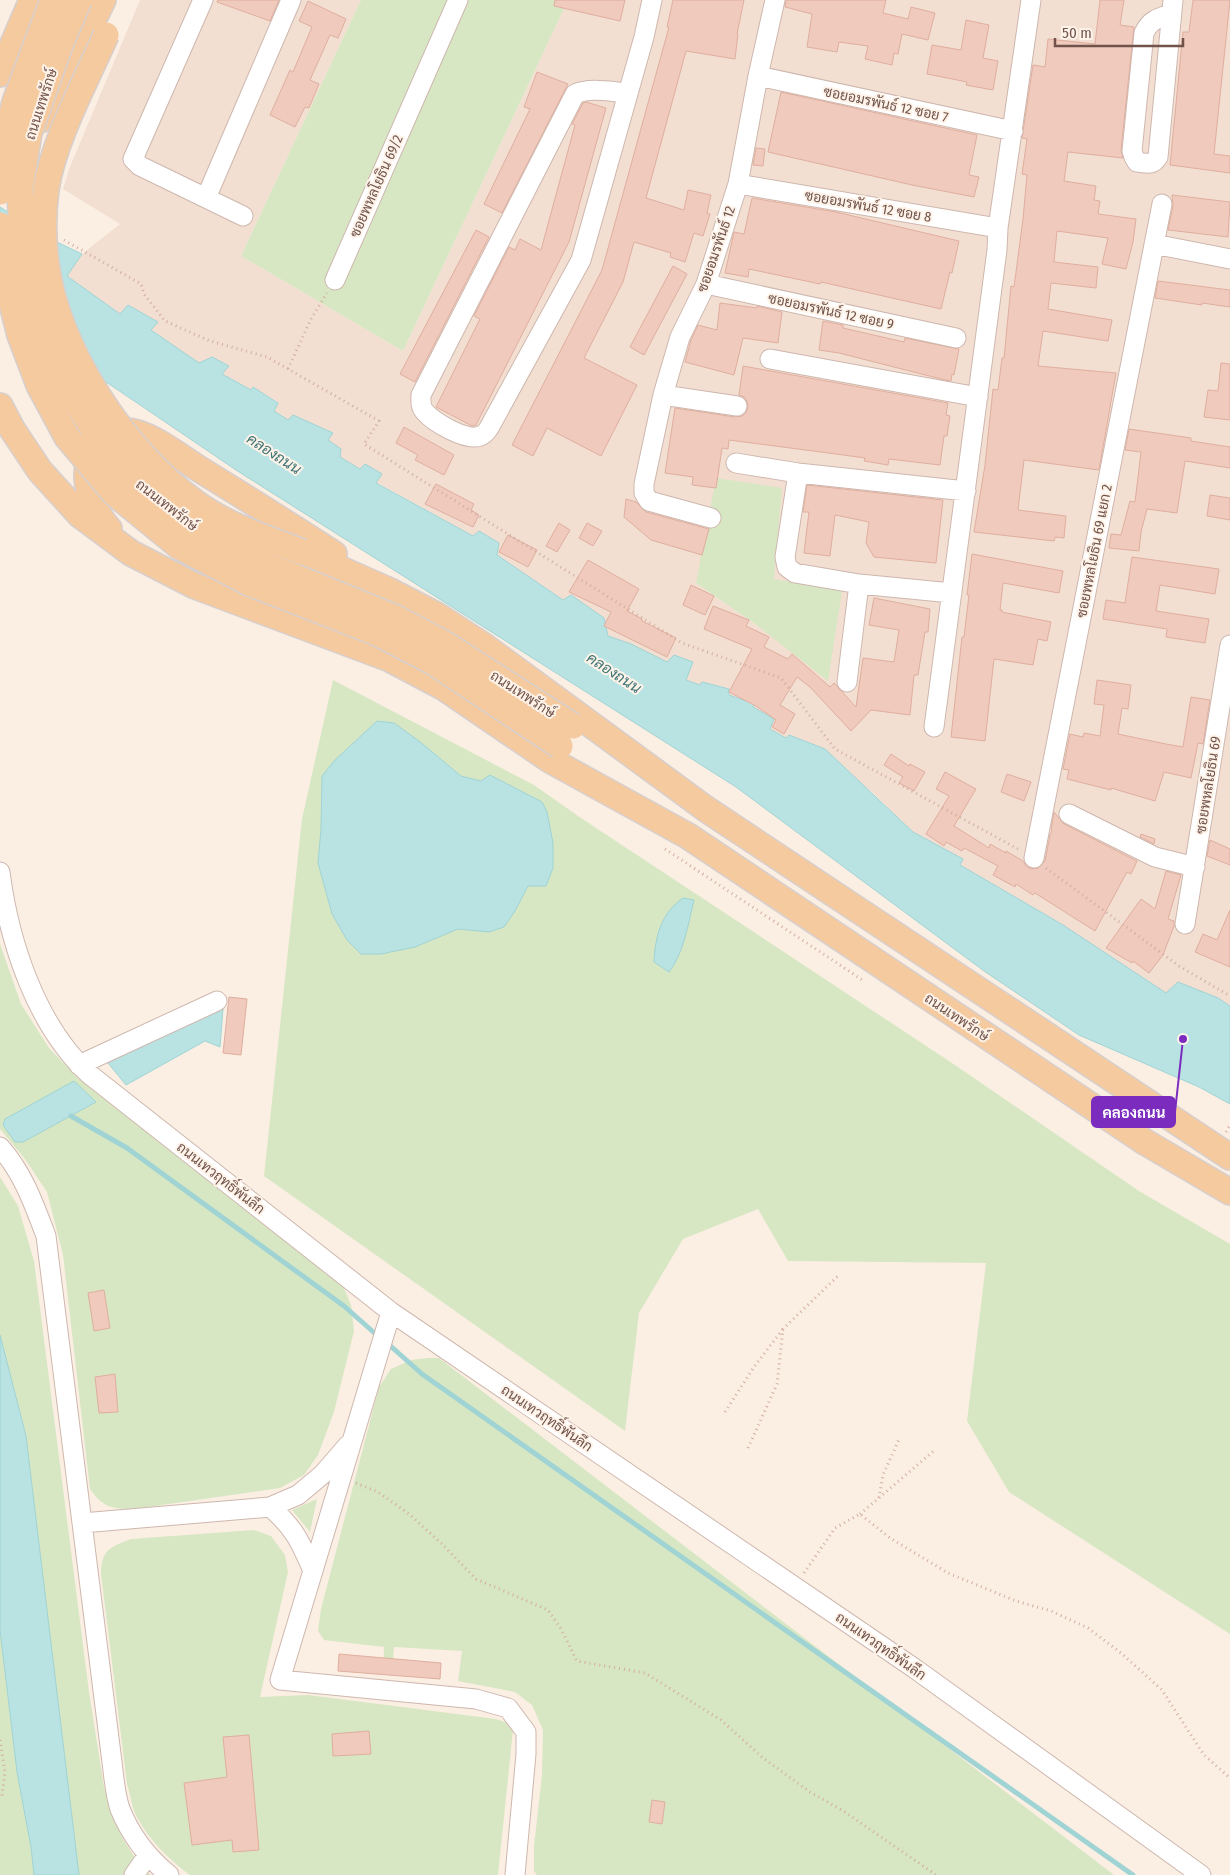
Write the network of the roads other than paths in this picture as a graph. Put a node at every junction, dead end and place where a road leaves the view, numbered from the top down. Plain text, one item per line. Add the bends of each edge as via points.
1 (24, 0) edge
2 (32, 0) edge
3 (54, 0) edge
4 (79, 0) edge
5 (95, 0) edge
6 (103, 0) edge
7 (121, 0) edge
8 (204, 0) edge
9 (292, 0) edge
10 (458, 0) edge
11 (652, 0) edge
12 (775, 0) edge
13 (1026, 1) edge
14 (1172, 7) edge
15 (19, 29) junction
16 (0, 74) edge
17 (758, 76) junction
18 (628, 93) junction
19 (50, 109) junction
20 (0, 113) edge
21 (1013, 131) junction
22 (738, 184) junction
23 (0, 192) edge
24 (206, 198) junction
25 (1162, 204) dead end
26 (243, 216) dead end
27 (0, 225) edge
28 (998, 228) junction
29 (1154, 244) junction
30 (1230, 259) edge
31 (335, 280) road end
32 (706, 284) junction
33 (956, 338) dead end
34 (770, 359) dead end
35 (663, 395) junction
36 (978, 397) junction
37 (0, 406) edge
38 (737, 406) dead end
39 (736, 463) dead end
40 (798, 473) junction
41 (966, 491) junction
42 (711, 518) dead end
43 (131, 553) junction
44 (858, 584) junction
45 (390, 591) junction
46 (952, 593) junction
47 (1230, 645) edge
48 (847, 682) dead end
49 (934, 727) dead end
50 (567, 736) junction
51 (706, 809) junction
52 (1069, 814) dead end
53 (688, 836) junction
54 (1034, 858) road end
55 (1195, 867) junction
56 (0, 872) edge
57 (1185, 924) dead end
58 (217, 1001) dead end
59 (84, 1069) junction
60 (0, 1147) edge
61 (1230, 1157) edge
62 (1230, 1192) edge
63 (391, 1312) junction
64 (353, 1438) junction
65 (270, 1507) junction
66 (82, 1523) junction
67 (313, 1571) junction
68 (148, 1855) junction
69 (134, 1875) edge
70 (168, 1875) edge
71 (515, 1875) edge
72 (1201, 1875) edge

1 - 15 main road
2 - 15 main road
3 - 23 main road, ถนนเทพรักษ์, bridge via 15,102 2,154
4 - 50 main road, ถนนเทพรักษ์, bridge via 29,133 20,189 22,239 28,280 41,328 65,383 98,438 131,477 194,529 261,563 396,618 445,644
5 - 19 main road
6 - 19 main road
7 - 45 main road, ถนนเทพรักษ์, bridge via 59,142 46,189 46,262 66,333 90,385 124,433 157,471 196,504 232,524
8 - 24 street via 134,159 140,166
9 - 24 street
10 - 31 street, ซอยพหลโยธิน 69/2
11 - 18 street
12 - 17 street, ซอยอมรพันธ์ 12
13 - 21 street
14 - 14 street via 1158,157 1151,164 1137,162 1132,151 1144,34 1148,25
15 - 16 main road
17 - 21 street, ซอยอมรพันธ์ 12 ซอย 7
17 - 22 street, ซอยอมรพันธ์ 12
18 - 18 street via 591,90 575,94 421,395 423,410 450,429 472,437 482,436 489,428 581,260
19 - 20 main road via 40,120 27,125 14,124
21 - 28 street
22 - 28 street, ซอยอมรพันธ์ 12 ซอย 8
22 - 32 street, ซอยอมรพันธ์ 12
24 - 26 street
25 - 29 street, ซอยพหลโยธิน 69 แยก 2
27 - 50 main road, ถนนเทพรักษ์, bridge via 4,272 20,335 39,385 67,437 114,494 180,547 249,583 377,633
28 - 36 street
29 - 30 street
29 - 54 street, ซอยพหลโยธิน 69 แยก 2
32 - 33 street, ซอยอมรพันธ์ 12 ซอย 9
32 - 35 street, ซอยอมรพันธ์ 12 via 680,337
34 - 36 street
35 - 38 street
35 - 42 street, ซอยอมรพันธ์ 12 via 644,493 649,501
36 - 41 street
37 - 43 main road, ถนนเทพรักษ์ via 40,471 80,515
39 - 40 street
40 - 41 street
40 - 44 street via 785,556 787,566 795,573
41 - 46 street
43 - 45 main road via 103,524 86,483 91,455 98,445 111,435 126,431 144,436 174,453
43 - 53 main road, ถนนเทพรักษ์ via 195,586 390,659 443,687 550,760
44 - 46 street
44 - 48 street
45 - 51 main road, ถนนเทพรักษ์ via 438,616 484,646
46 - 49 street
47 - 55 street, ซอยพหลโยธิน 69
50 - 51 main road, ถนนเทพรักษ์
50 - 53 main road, ถนนเทพรักษ์
51 - 61 main road, ถนนเทพรักษ์
52 - 55 street via 1155,857
53 - 62 main road, ถนนเทพรักษ์ via 1145,1142
55 - 57 street, ซอยพหลโยธิน 69
56 - 59 street, ถนนเทวฤทธิ์พันลึก via 4,906 24,973 57,1038
58 - 59 street
59 - 63 street, ถนนเทวฤทธิ์พันลึก
60 - 66 street via 31,1196 46,1236
63 - 64 street
63 - 72 street, ถนนเทวฤทธิ์พันลึก via 914,1668
64 - 65 street via 323,1474 298,1495
64 - 67 street
65 - 66 street
65 - 67 street via 286,1520 300,1541
66 - 68 street via 115,1783 120,1808
67 - 71 street via 280,1680 476,1699 508,1708 526,1732
68 - 69 street
68 - 70 street

